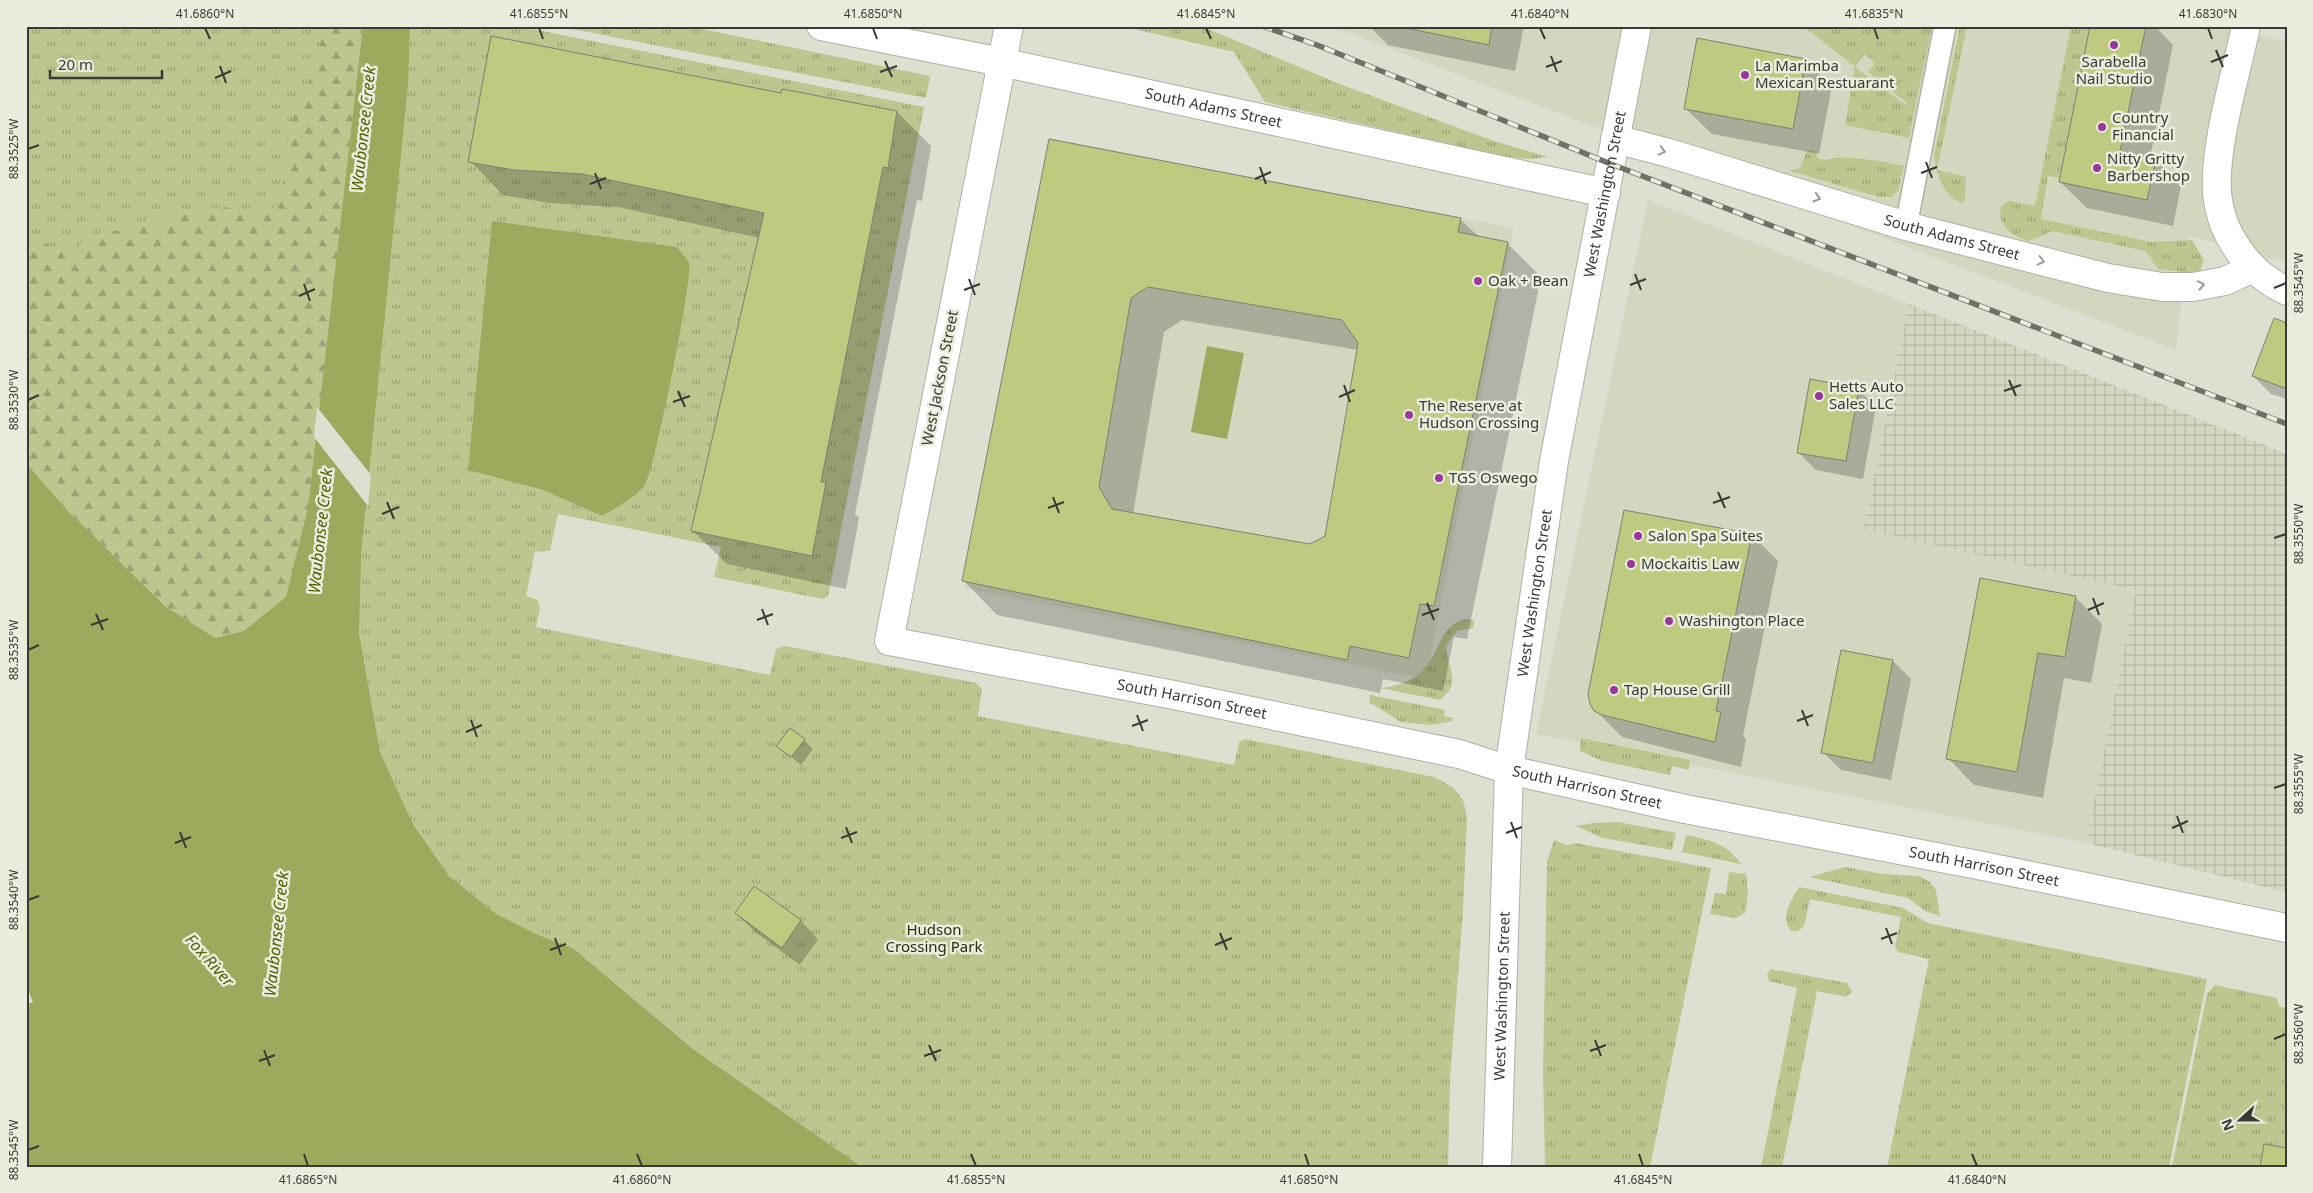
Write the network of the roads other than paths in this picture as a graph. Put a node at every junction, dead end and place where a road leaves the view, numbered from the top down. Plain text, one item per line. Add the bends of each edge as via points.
1 (821, 26) edge
2 (1009, 26) edge
3 (1637, 26) edge
4 (1945, 26) edge
5 (2246, 26) edge
6 (1002, 62) junction
7 (1615, 139) junction
8 (1606, 193) junction
9 (1906, 226) junction
10 (2253, 268) junction
11 (2287, 291) edge
12 (889, 641) joint
13 (1509, 770) junction
14 (2287, 928) edge
15 (1497, 1167) edge

1 - 6 street, South Adams Street
2 - 6 street, West Jackson Street
3 - 7 street, West Washington Street
4 - 9 lane
5 - 10 street via 2219,153 2217,193 2226,227
6 - 8 street, South Adams Street
6 - 12 street, West Jackson Street
7 - 8 street, West Washington Street
7 -> 9 street, South Adams Street via 1678,155
8 - 13 street, West Washington Street via 1554,461
9 -> 10 street, South Adams Street via 2098,275 2162,287 2193,287 2225,280
10 - 11 street via 2271,284
12 - 13 street, South Harrison Street via 1459,754
13 - 14 street, South Harrison Street via 1726,817
13 - 15 street, West Washington Street

